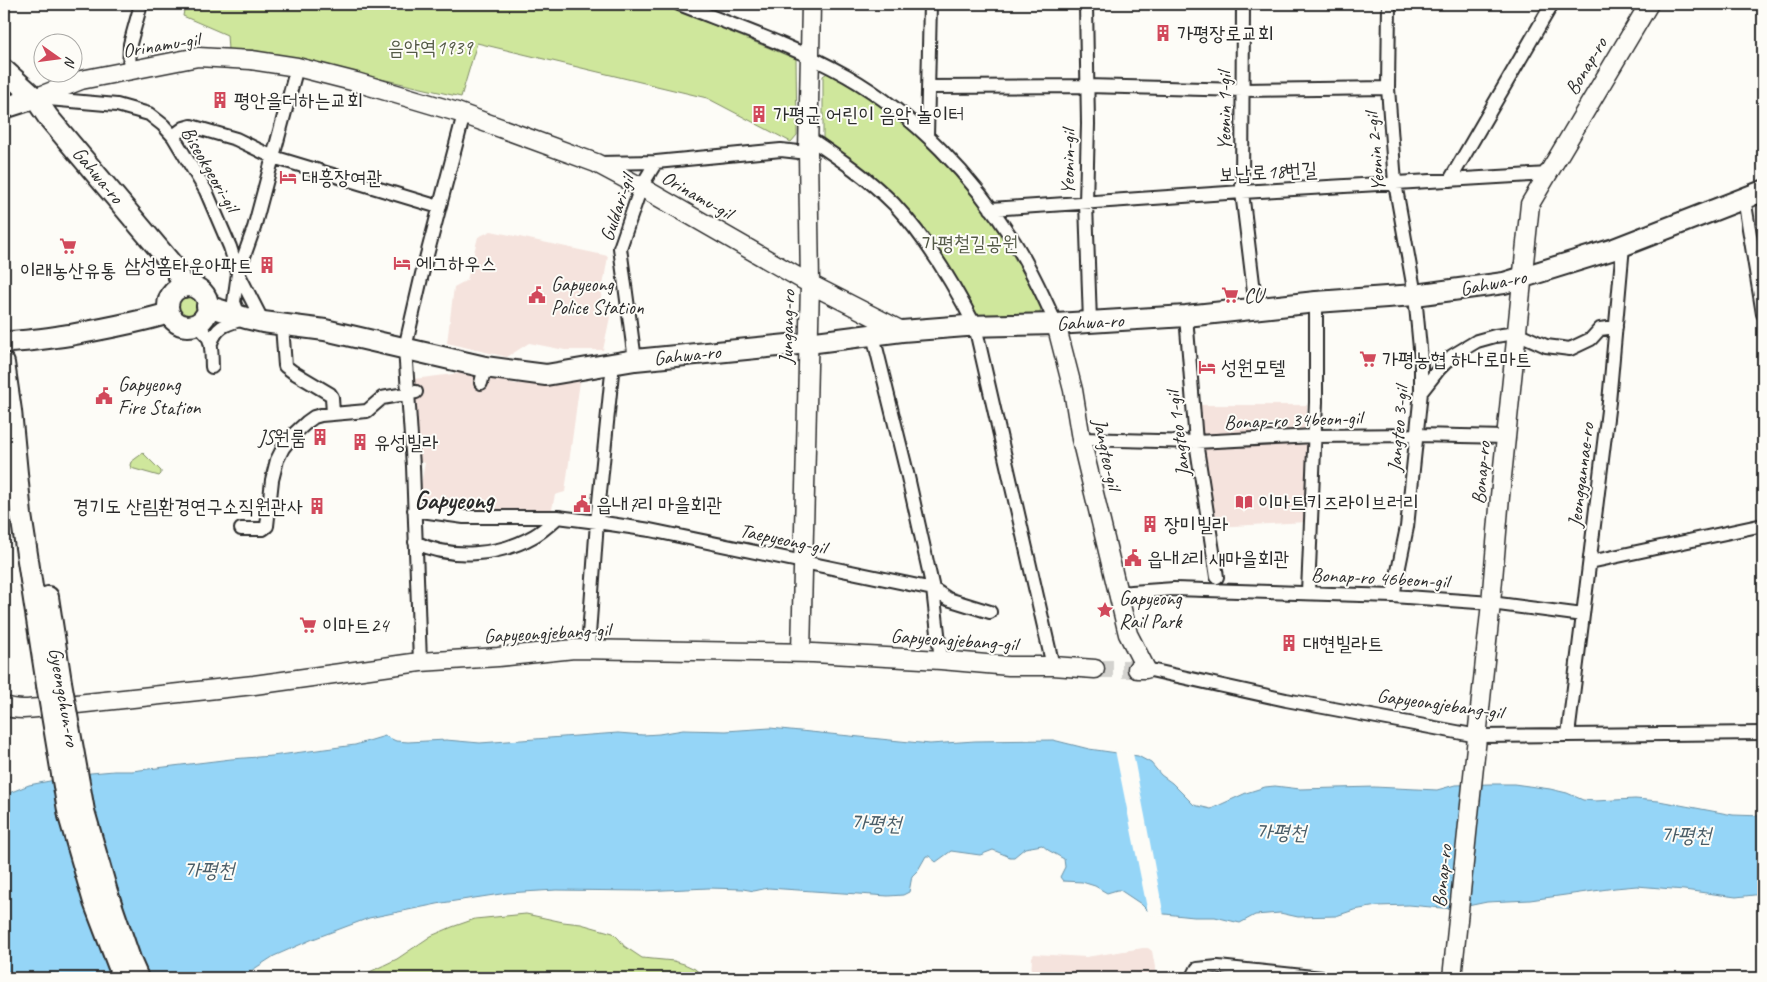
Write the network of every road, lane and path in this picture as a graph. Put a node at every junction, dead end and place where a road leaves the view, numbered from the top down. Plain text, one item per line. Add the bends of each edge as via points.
1 (141, 4) edge
2 (680, 4) edge
3 (811, 4) edge
4 (930, 4) edge
5 (1086, 4) edge
6 (1243, 4) edge
7 (1389, 4) edge
8 (1552, 4) edge
9 (1649, 4) edge
10 (810, 56) junction
11 (297, 68) junction
12 (4, 70) edge
13 (129, 71) junction
14 (1087, 86) junction
15 (929, 87) junction
16 (1388, 88) junction
17 (1243, 90) junction
18 (34, 98) junction
19 (4, 108) edge
20 (464, 114) junction
21 (173, 136) junction
22 (927, 136) junction
23 (809, 145) junction
24 (273, 157) junction
25 (656, 162) junction
26 (596, 163) junction
27 (1548, 174) junction
28 (1450, 180) junction
29 (1395, 183) junction
30 (641, 187) junction
31 (1763, 191) edge
32 (1242, 192) junction
33 (1744, 198) junction
34 (1086, 203) junction
35 (439, 207) junction
36 (991, 209) junction
37 (1622, 246) junction
38 (238, 273) junction
39 (1523, 278) junction
40 (810, 284) junction
41 (184, 287) junction
42 (1415, 295) junction
43 (234, 298) junction
44 (1316, 302) junction
45 (1256, 308) junction
46 (169, 312) junction
47 (202, 313) junction
48 (1763, 314) edge
49 (1186, 316) junction
50 (263, 322) junction
51 (1090, 322) junction
52 (1056, 324) junction
53 (975, 326) junction
54 (1616, 327) junction
55 (902, 331) junction
56 (87, 332) junction
57 (1517, 333) junction
58 (873, 336) junction
59 (4, 342) edge
60 (211, 343) junction
61 (808, 343) junction
62 (405, 348) junction
63 (4, 354) edge
64 (635, 360) junction
65 (4, 363) edge
66 (612, 363) junction
67 (212, 367) dead end
68 (412, 392) junction
69 (1421, 392) junction
70 (333, 414) junction
71 (9, 428) edge
72 (1417, 435) junction
73 (1315, 436) junction
74 (1506, 437) junction
75 (1081, 439) junction
76 (1196, 442) junction
77 (414, 510) junction
78 (558, 517) junction
79 (597, 522) junction
80 (1763, 525) edge
81 (241, 529) dead end
82 (415, 542) junction
83 (803, 562) junction
84 (1590, 562) junction
85 (1217, 577) dead end
86 (932, 589) junction
87 (1308, 592) junction
88 (1118, 593) junction
89 (1393, 596) junction
90 (1492, 603) junction
91 (990, 612) dead end
92 (1584, 615) junction
93 (588, 649) junction
94 (801, 652) junction
95 (941, 660) junction
96 (420, 662) junction
97 (1053, 666) junction
98 (1095, 669) tunnel mouth
99 (1141, 669) joint
100 (54, 683) junction
101 (4, 706) edge
102 (1763, 733) edge
103 (1568, 735) junction
104 (1478, 736) junction
105 (122, 978) edge
106 (138, 978) edge
107 (1195, 978) edge
108 (1322, 978) edge
109 (1452, 978) edge

1 - 13 street via 130,44
2 - 10 street
3 - 10 street, Jungang-ro
4 - 15 street
5 - 14 street, Yeonin-gil
6 - 17 street, Yeonin 1-gil
7 - 16 street, Yeonin 2-gil
8 - 28 street
9 - 27 street, Bonap-ro
10 - 22 street via 882,99
10 - 23 street, Jungang-ro
11 - 13 street, Orinamu-gil via 251,60 198,57
11 - 20 street, Orinamu-gil
11 - 24 street
12 - 18 main road, Gahwa-ro
13 - 18 street, Orinamu-gil via 81,80
14 - 15 street
14 - 17 street
14 - 34 street, Yeonin-gil
15 - 22 street
16 - 17 street
16 - 29 street, Yeonin 2-gil
17 - 32 street, Yeonin 1-gil
18 - 19 main road
18 - 21 street, Biseokgeori-gil via 114,104 152,115
18 - 41 main road, Gahwa-ro via 175,268
20 - 26 street, Orinamu-gil
20 - 35 street
21 - 24 street via 192,126 236,139
21 - 38 street, Biseokgeori-gil via 216,212
22 - 36 street via 978,189
23 - 25 street, Guldari-gil
23 - 40 street, Jungang-ro
23 - 53 street via 841,159 894,205 941,266
24 - 35 street
24 - 38 street, Biseokgeori-gil
25 - 26 street
25 - 30 street, Guldari-gil
26 - 30 street, Orinamu-gil
27 - 28 street, 보납로18번길
27 - 39 street, Bonap-ro via 1530,204
28 - 29 street, 보납로18번길
29 - 32 street, 보납로18번길
29 - 42 street, Yeonin 2-gil
30 - 40 street, Orinamu-gil
30 - 64 street, Guldari-gil via 620,248
31 - 33 main road, Gahwa-ro
32 - 34 street, 보납로18번길
32 - 45 street, Yeonin 1-gil
33 - 37 main road, Gahwa-ro
33 - 48 street
34 - 36 street, 보납로18번길
34 - 51 street, Yeonin-gil
35 - 62 street
36 - 52 street via 1015,244
37 - 39 main road, Gahwa-ro
37 - 54 street, Jeonggannae-ro
38 - 43 street
38 - 50 street, Biseokgeori-gil
39 - 42 main road, Gahwa-ro
39 - 57 street, Bonap-ro
40 - 55 street, Orinamu-gil
40 - 61 street, Jungang-ro
41 - 46 main road via 171,296
41 - 47 main road via 200,291
42 - 44 main road, Gahwa-ro
42 - 69 street, Jangteo 3-gil
43 - 47 street
43 - 50 street via 235,307
44 - 45 main road, Gahwa-ro
44 - 73 street
45 - 49 main road, Gahwa-ro
46 - 47 main road via 179,324 189,326
46 - 56 main road via 143,321
47 - 50 main road, Gahwa-ro
47 - 60 street
49 - 51 main road, Gahwa-ro
49 - 76 street, Jangteo 1-gil
50 - 60 street via 220,327
50 - 62 main road, Gahwa-ro via 325,330
50 - 70 street via 285,366 330,394
51 - 52 main road, Gahwa-ro
52 - 53 main road, Gahwa-ro
52 - 75 street, Jangteo-gil via 1073,390
53 - 55 main road, Gahwa-ro
53 - 97 street
54 - 57 street via 1600,330 1591,339 1570,348 1546,346
54 - 84 street, Jeonggannae-ro
55 - 58 main road, Gahwa-ro
56 - 59 main road
56 - 63 main road via 71,346 24,356
57 - 69 street via 1477,341 1460,350
57 - 74 street, Bonap-ro
58 - 61 main road, Gahwa-ro
58 - 86 street
60 - 67 street
61 - 64 main road, Gahwa-ro
61 - 83 street, Jungang-ro
62 - 66 main road, Gahwa-ro via 483,375 546,375
62 - 68 street
64 - 66 main road, Gahwa-ro
65 - 71 main road, Gyeongchun-ro
66 - 79 street
68 - 70 street via 382,398 367,411
68 - 77 street
69 - 72 street, Jangteo 3-gil
70 - 81 street via 314,417 283,448 273,470 266,528
71 - 100 main road, Gyeongchun-ro via 21,514
71 - 100 main road, Gyeongchun-ro via 35,519
72 - 73 street, Bonap-ro 34beon-gil
72 - 74 street, Bonap-ro 34beon-gil
72 - 89 street, Jangteo 3-gil via 1407,527
73 - 76 street, Bonap-ro 34beon-gil
73 - 87 street
74 - 90 street, Bonap-ro
75 - 76 street, Bonap-ro 34beon-gil
75 - 88 street, Jangteo-gil
76 - 85 street, Jangteo 1-gil
77 - 78 street, Taepyeong-gil via 464,517
77 - 82 street
78 - 79 street, Taepyeong-gil
78 - 82 street via 534,537 496,550 468,554 430,548
79 - 83 street, Taepyeong-gil
79 - 93 street
80 - 84 street
82 - 96 street
83 - 86 street, Taepyeong-gil
83 - 94 street, Jungang-ro
84 - 92 street, Jeonggannae-ro
86 - 91 street, Taepyeong-gil
86 - 95 street
87 - 88 street, Bonap-ro 46beon-gil via 1174,589
87 - 89 street, Bonap-ro 46beon-gil
88 - 99 street, Gapyeongjebang-gil
89 - 90 street, Bonap-ro 46beon-gil
90 - 92 street
90 - 104 street, Bonap-ro
92 - 103 street, Jeonggannae-ro
93 - 94 street, Gapyeongjebang-gil
93 - 96 street, Gapyeongjebang-gil
94 - 95 street, Gapyeongjebang-gil
95 - 97 street, Gapyeongjebang-gil
96 - 101 street, Gapyeongjebang-gil via 199,691 26,709
97 - 98 street, Gapyeongjebang-gil
99 - 104 street, Gapyeongjebang-gil
100 - 105 main road, Gyeongchun-ro, bridge via 69,816 94,902
100 - 106 main road, Gyeongchun-ro, bridge via 107,892
102 - 103 street, Gapyeongjebang-gil
103 - 104 street, Gapyeongjebang-gil
104 - 109 street, Bonap-ro
107 - 108 street via 1197,969 1218,967

